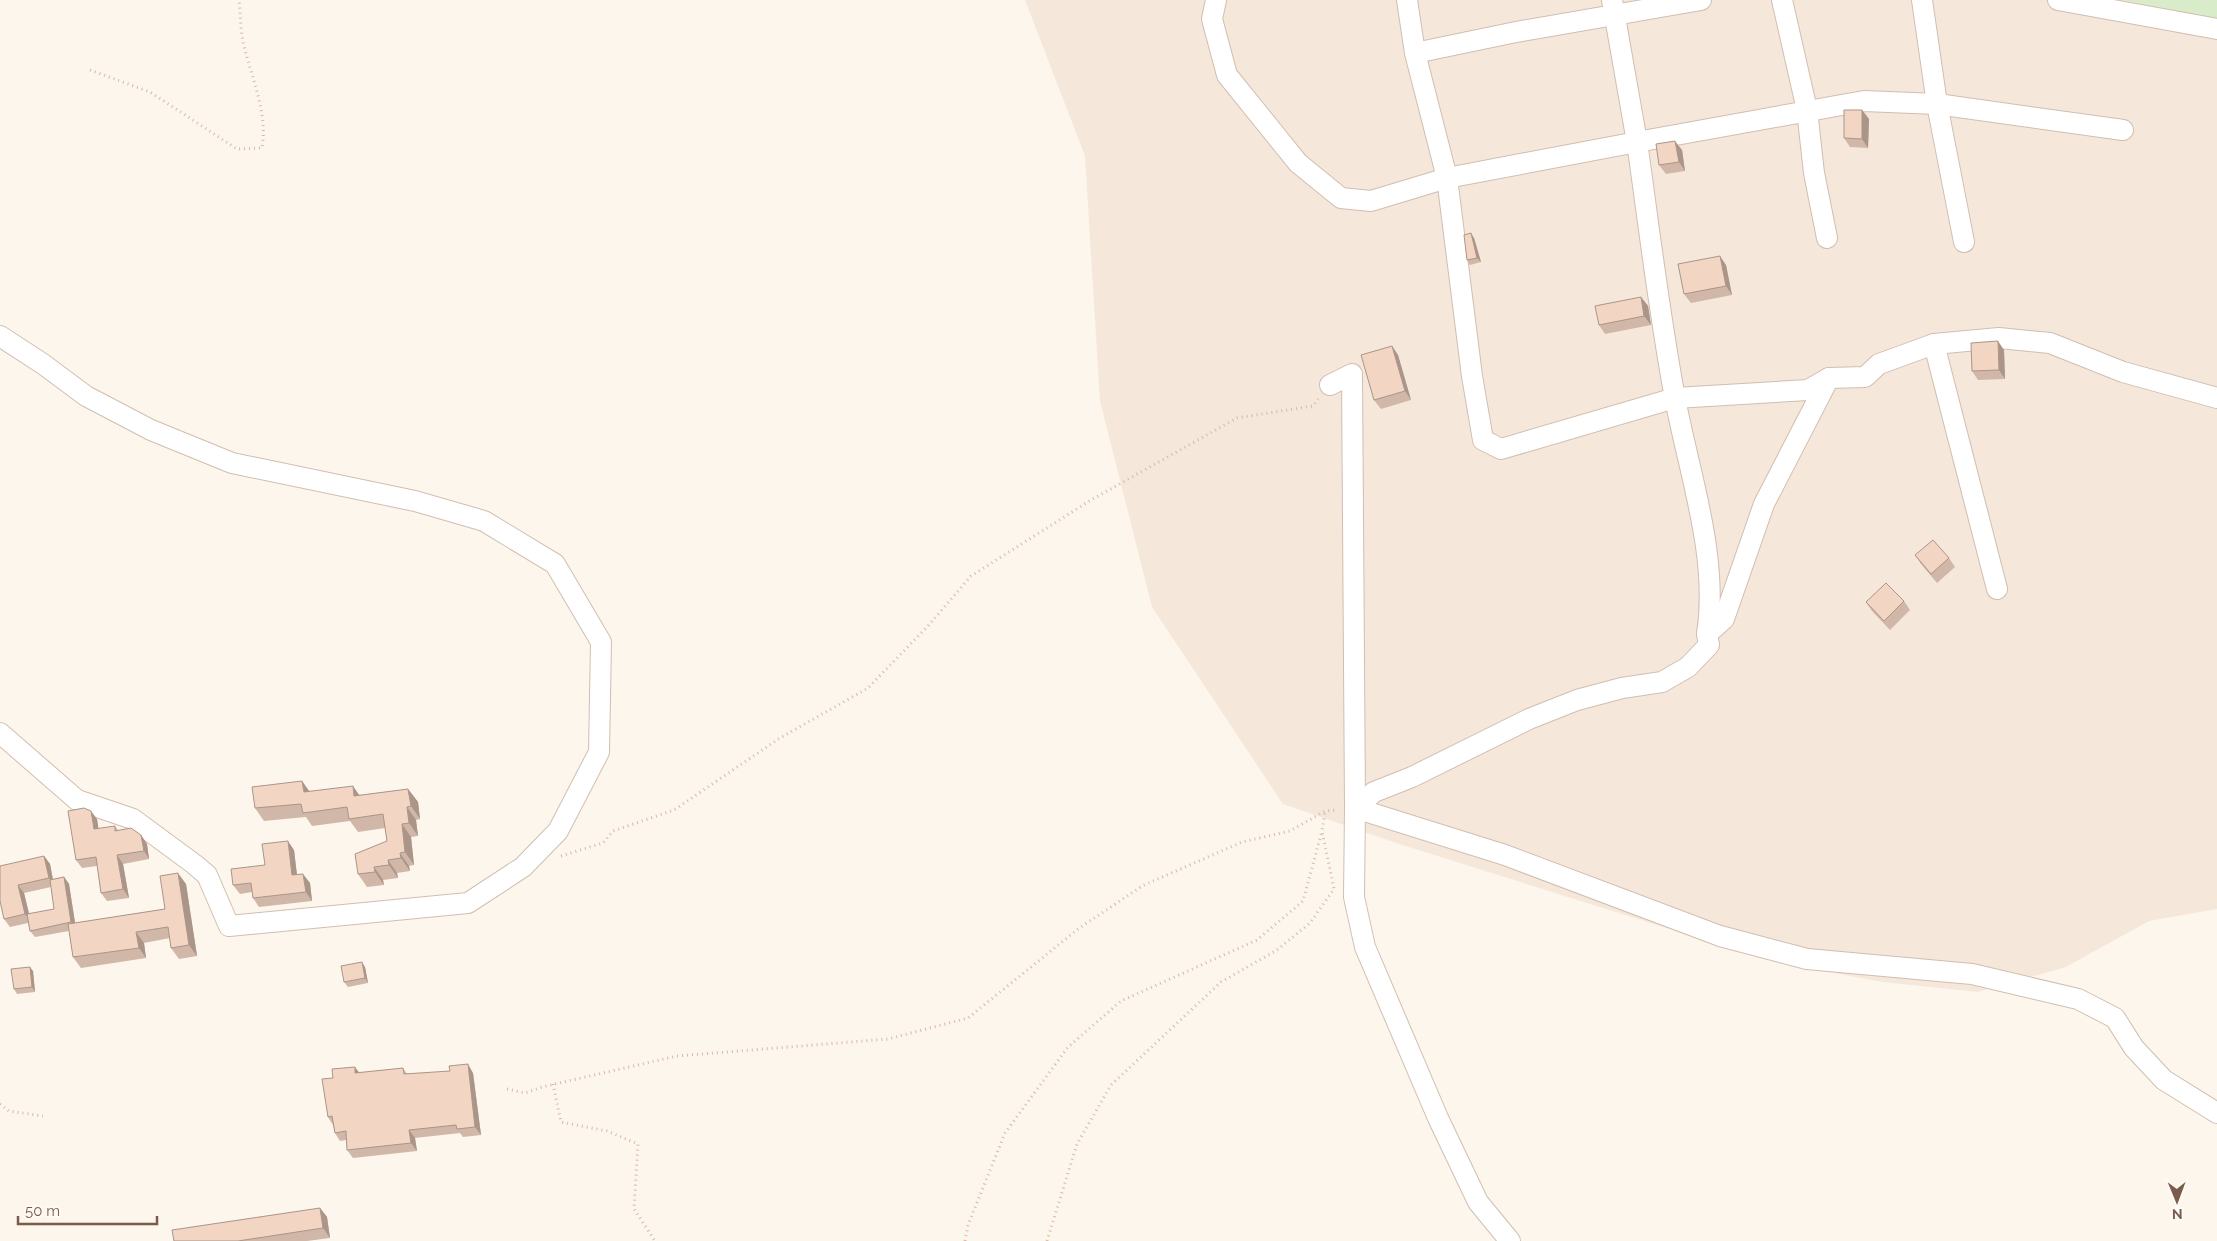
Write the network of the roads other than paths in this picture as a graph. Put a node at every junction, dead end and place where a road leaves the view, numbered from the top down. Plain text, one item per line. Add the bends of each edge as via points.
1 (1216, 0) edge
2 (1407, 0) edge
3 (1701, 0) edge
4 (1782, 0) edge
5 (1922, 0) edge
6 (2058, 0) edge
7 (1613, 7) edge
8 (2217, 29) edge
9 (1415, 53) junction
10 (1937, 104) junction
11 (1807, 110) junction
12 (2123, 130) dead end
13 (1637, 142) junction
14 (1447, 178) junction
15 (1827, 238) dead end
16 (1964, 242) dead end
17 (0, 336) edge
18 (1934, 344) junction
19 (1829, 378) junction
20 (1330, 385) road end
21 (1675, 398) junction
22 (2217, 398) edge
23 (1998, 589) dead end
24 (1707, 634) junction
25 (0, 733) edge
26 (1356, 808) junction
27 (2217, 1113) edge
28 (1510, 1241) edge

1 - 14 street via 1212,19 1227,75 1298,163 1341,198 1370,201
2 - 9 street
3 - 7 street
4 - 11 street
5 - 10 street
6 - 8 street
7 - 9 street
7 - 13 street
9 - 14 street
10 - 11 street via 1864,101
10 - 12 street
10 - 16 street
11 - 13 street
11 - 15 street via 1814,173
13 - 14 street
13 - 21 street
14 - 21 street via 1483,440 1501,449
17 - 25 street via 86,396 150,430 232,463 415,501 484,521 555,564 600,642 599,752 558,831 523,867 468,903 229,926 207,875 194,864 132,819 77,800
18 - 19 street via 1879,364 1865,377
18 - 22 street via 1999,338 2050,343 2123,372
18 - 23 street
19 - 21 street via 1808,390
19 - 24 street via 1764,504 1724,619
20 - 26 street via 1352,374
21 - 24 street via 1705,548 1710,611
24 - 26 street via 1710,645 1688,667 1662,682 1577,700 1529,719 1412,777 1374,792
26 - 27 street via 1505,855 1720,936 1807,959 1972,974 2078,999 2115,1018 2134,1048 2164,1080
26 - 28 street via 1354,897 1365,947 1438,1118 1478,1202

